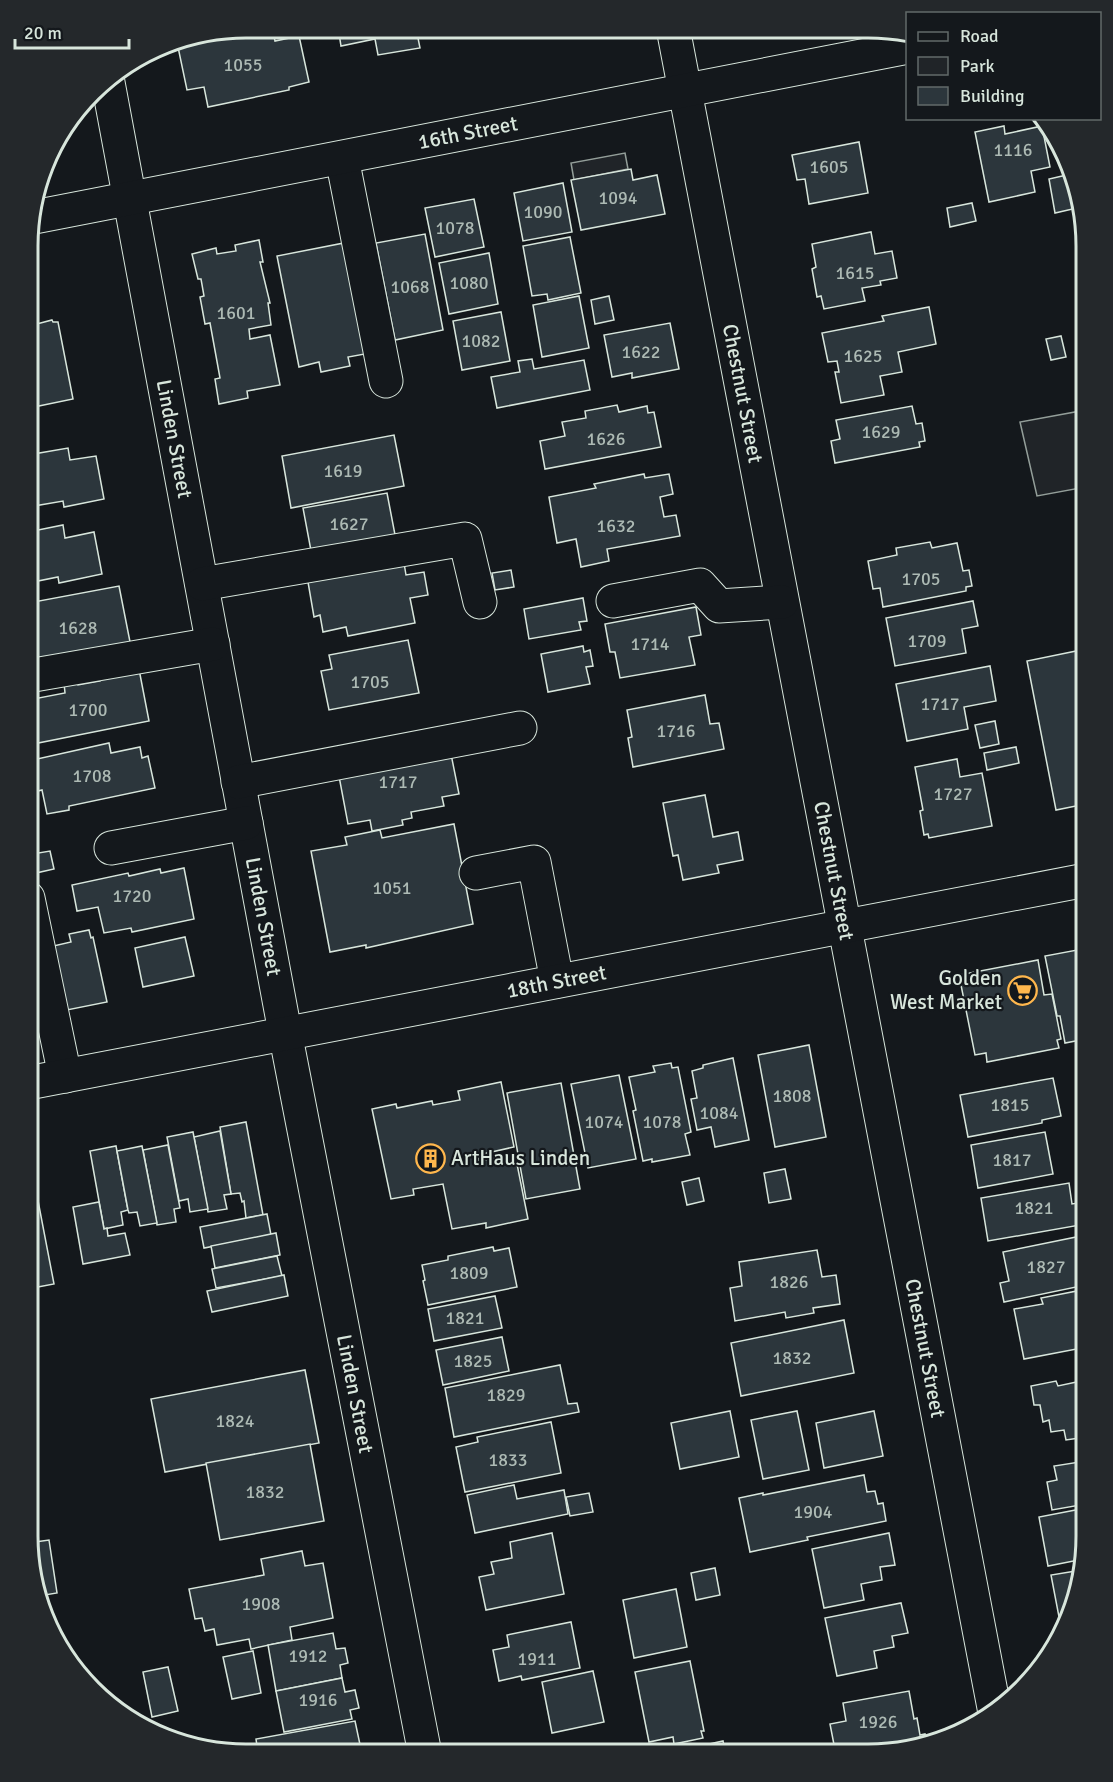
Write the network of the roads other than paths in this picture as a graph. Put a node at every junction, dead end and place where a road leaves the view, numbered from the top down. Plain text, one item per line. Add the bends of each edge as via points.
1 (675, 38) edge
2 (906, 47) edge
3 (109, 88) edge
4 (685, 90) junction
5 (342, 158) junction
6 (130, 200) junction
7 (39, 216) edge
8 (386, 381) dead end
9 (202, 584) junction
10 (613, 601) dead end
11 (480, 602) dead end
12 (782, 602) junction
13 (213, 644) junction
14 (38, 674) edge
15 (520, 728) dead end
16 (238, 782) junction
17 (246, 823) junction
18 (111, 848) dead end
19 (476, 873) dead end
20 (1076, 882) edge
21 (844, 927) junction
22 (38, 946) edge
23 (557, 981) junction
24 (285, 1032) junction
25 (65, 1076) junction
26 (38, 1081) edge
27 (993, 1702) edge
28 (423, 1744) edge

1 - 4 street, Chestnut Street
2 - 4 street, 16th Street
3 - 6 street, Linden Street
4 - 5 street, 16th Street
4 - 12 street, Chestnut Street
5 - 6 street, 16th Street
5 - 8 street
6 - 7 street, 16th Street
6 - 9 street, Linden Street
9 - 11 street via 465,539
9 - 13 street, Linden Street
10 - 12 street via 700,585 719,606
12 - 21 street, Chestnut Street
13 - 14 street
13 - 16 street, Linden Street
15 - 16 street
16 - 17 street, Linden Street
17 - 18 street
17 - 24 street, Linden Street
19 - 23 street via 534,862
20 - 21 street, 18th Street
21 - 23 street, 18th Street
21 - 27 street, Chestnut Street
22 - 25 street
23 - 24 street, 18th Street
24 - 25 street, 18th Street
24 - 28 street, Linden Street
25 - 26 street, 18th Street

